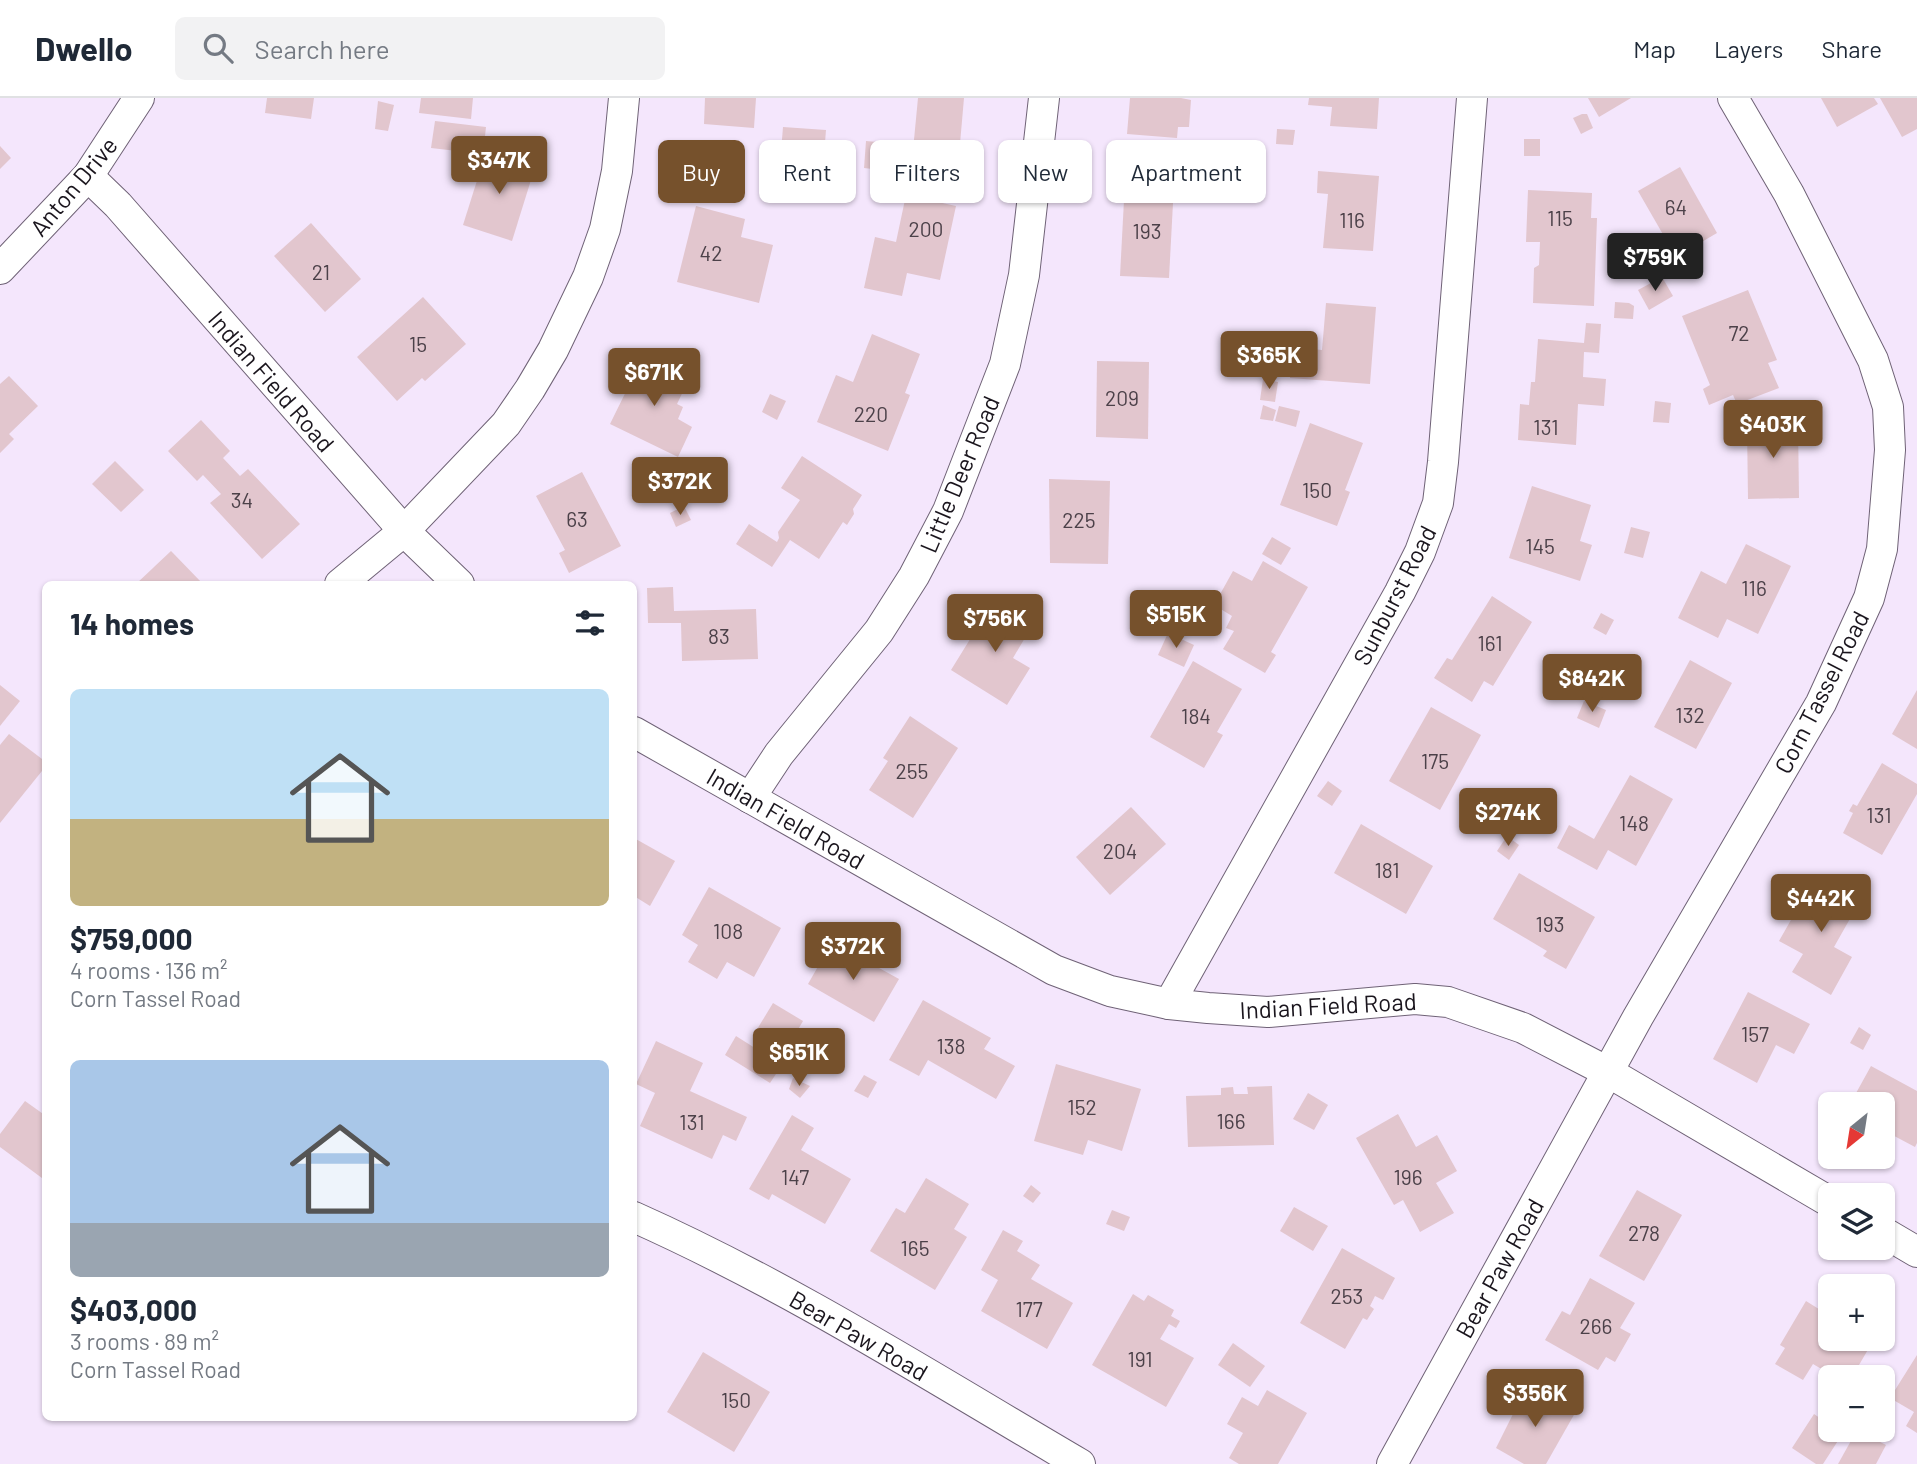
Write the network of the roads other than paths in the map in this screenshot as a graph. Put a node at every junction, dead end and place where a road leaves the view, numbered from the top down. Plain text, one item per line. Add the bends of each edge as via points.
1 (139, 98) edge
2 (624, 98) edge
3 (1044, 98) edge
4 (1472, 98) edge
5 (1733, 98) edge
6 (88, 176) junction
7 (0, 269) edge
8 (404, 531) junction
9 (344, 581) edge
10 (456, 581) edge
11 (637, 734) edge
12 (750, 798) junction
13 (1169, 1004) junction
14 (1608, 1072) junction
15 (1818, 1195) edge
16 (637, 1218) edge
17 (1895, 1239) edge
18 (1917, 1252) edge
19 (1080, 1464) edge
20 (1392, 1464) edge

1 - 6 street, Anton Drive
2 - 8 street via 617,171 605,229 553,350 506,424
3 - 12 street, Little Deer Road via 1024,275 1006,364 948,511 879,631 779,754
4 - 13 street, Sunburst Road via 1438,503 1400,592
5 - 14 street, Corn Tassel Road via 1789,194 1873,360 1888,407 1890,450 1882,549 1869,598 1821,703
6 - 7 street, Anton Drive
6 - 8 street, Indian Field Road
8 - 9 street
8 - 10 street, Indian Field Road
11 - 12 street, Indian Field Road
12 - 13 street, Indian Field Road via 1054,971 1110,991
13 - 14 street, Indian Field Road via 1268,1012 1415,999 1448,1002 1523,1028
14 - 15 street, Indian Field Road
14 - 20 street, Bear Paw Road
16 - 19 street, Bear Paw Road via 806,1304
17 - 18 street

